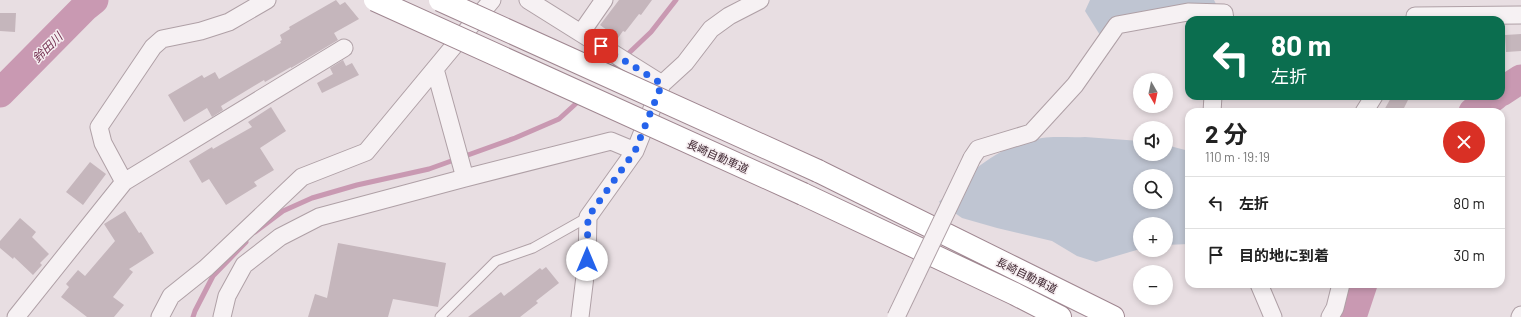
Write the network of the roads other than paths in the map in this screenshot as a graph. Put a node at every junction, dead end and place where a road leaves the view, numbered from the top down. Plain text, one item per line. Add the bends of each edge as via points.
1 (267, 0) edge
2 (375, 0) edge
3 (440, 0) edge
4 (492, 0) edge
5 (528, 0) edge
6 (604, 0) edge
7 (760, 0) edge
8 (1416, 12) edge
9 (1521, 15) edge
10 (1224, 16) edge
11 (1450, 16) edge
12 (1505, 21) edge
13 (580, 33) junction
14 (344, 48) dead end
15 (435, 69) junction
16 (662, 84) junction
17 (635, 151) junction
18 (464, 173) junction
19 (124, 182) junction
20 (588, 217) junction
21 (1261, 288) edge
22 (1340, 288) edge
23 (16, 317) edge
24 (160, 317) edge
25 (222, 317) edge
26 (440, 317) edge
27 (580, 317) edge
28 (896, 317) edge
29 (1060, 317) edge
30 (1113, 317) edge
31 (1274, 317) edge
32 (1330, 317) edge

1 - 19 street via 229,22 162,39 153,47 100,127 103,143
2 - 29 highway, 長崎自動車道, bridge via 802,194
3 - 30 highway, 長崎自動車道, bridge via 818,171
4 - 15 street
5 - 13 street
6 - 13 street
7 - 16 street via 729,16 711,29 685,64
8 - 11 street
9 - 12 street
10 - 28 street, bridge via 1188,12 1116,25 1075,86 1031,133 978,149
13 - 16 street
14 - 19 street
15 - 18 street
15 - 24 street via 366,152 302,177 206,268 171,296
16 - 17 street
17 - 18 street via 611,141
17 - 20 street
18 - 25 street via 319,217 280,237 244,265 228,296
19 - 23 street
20 - 26 lane via 533,248 496,261
20 - 27 street via 587,260
21 - 31 street
22 - 32 street

